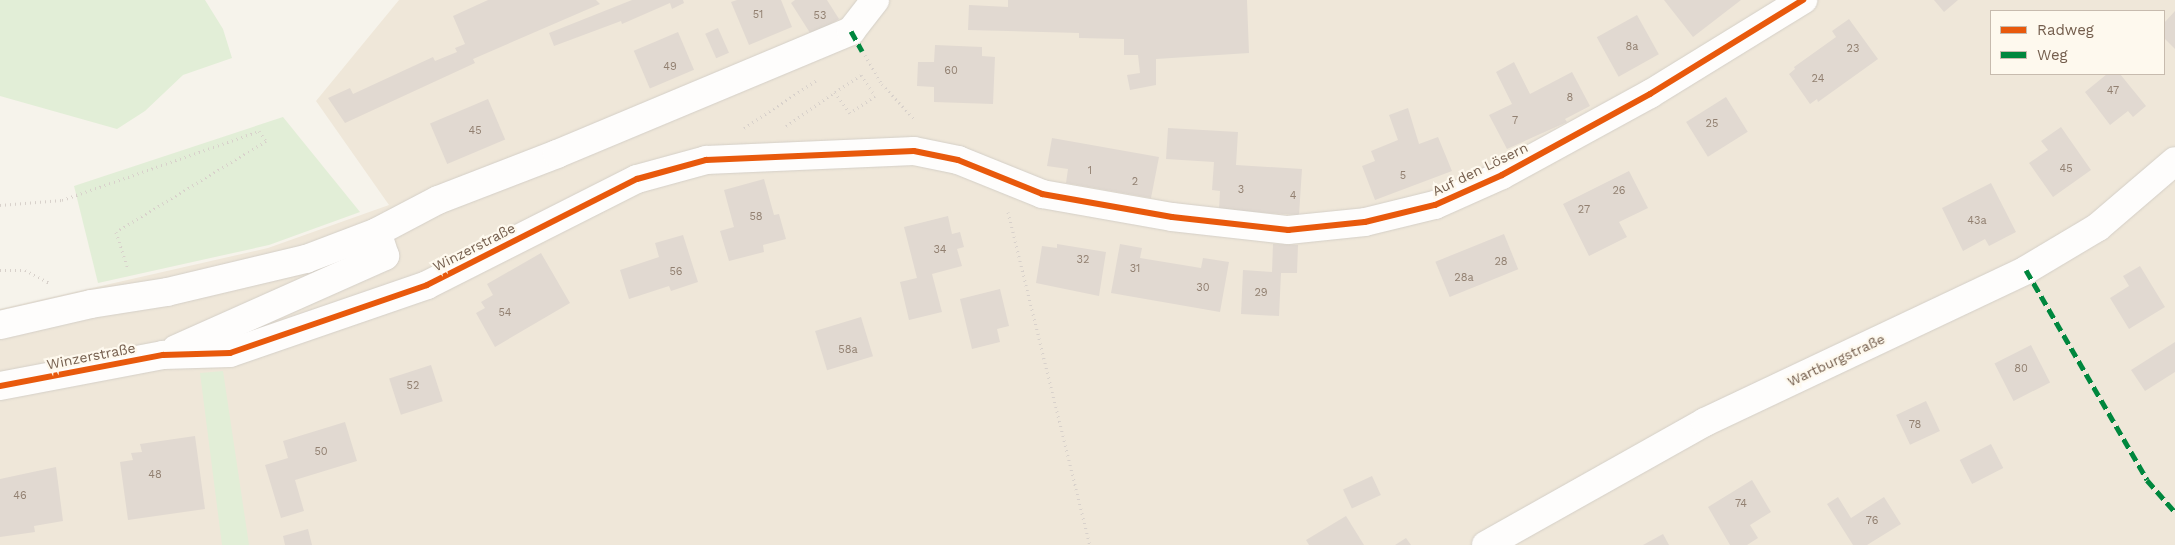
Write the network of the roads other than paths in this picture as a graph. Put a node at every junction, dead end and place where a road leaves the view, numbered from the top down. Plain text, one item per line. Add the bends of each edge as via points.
1 (875, 0) edge
2 (1803, 0) edge
3 (958, 160) joint
4 (2175, 161) edge
5 (377, 232) junction
6 (0, 325) edge
7 (163, 355) junction
8 (0, 386) edge
9 (1486, 545) edge

1 - 5 street via 856,41 438,200
2 - 3 street, Auf den Lösern via 1650,94 1502,175 1435,205 1365,222 1288,230 1172,217 1042,194 1000,180
3 - 7 street, Winzerstraße via 914,151 706,160 637,179 427,285 230,353
4 - 9 street, Wartburgstraße via 2098,227 2026,270 1705,422
5 - 6 street via 306,259
5 - 7 street, Winzerstraße via 385,256
7 - 8 street, Winzerstraße

